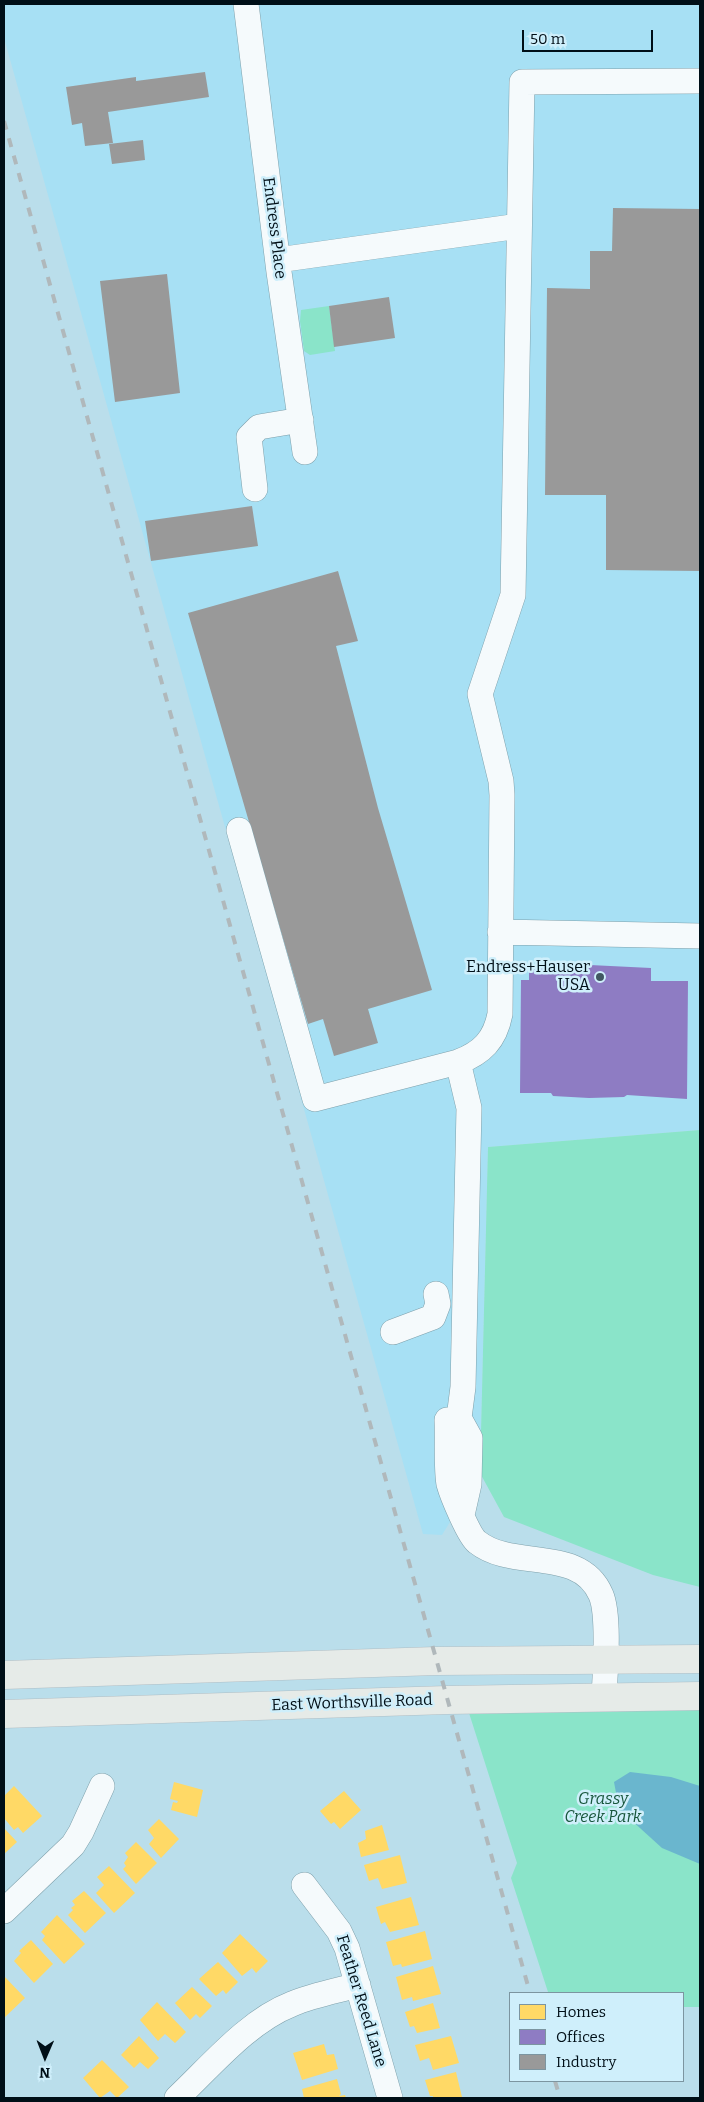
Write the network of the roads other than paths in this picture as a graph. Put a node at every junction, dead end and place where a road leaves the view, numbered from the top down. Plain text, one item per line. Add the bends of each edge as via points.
1 (246, 4) edge
2 (700, 82) edge
3 (519, 226) junction
4 (278, 260) junction
5 (301, 420) junction
6 (305, 452) dead end
7 (255, 489) dead end
8 (239, 830) dead end
9 (500, 932) junction
10 (700, 936) edge
11 (458, 1062) junction
12 (436, 1294) dead end
13 (393, 1332) dead end
14 (700, 1658) edge
15 (605, 1660) junction
16 (4, 1675) edge
17 (700, 1696) edge
18 (604, 1698) junction
19 (4, 1714) edge
20 (102, 1786) dead end
21 (304, 1886) dead end
22 (4, 1911) edge
23 (358, 1985) junction
24 (177, 2098) edge
25 (390, 2098) edge

1 - 4 street, Endress Place
2 - 3 street via 522,82
3 - 4 street
3 - 9 street via 513,595 480,694 501,781
4 - 5 street, Endress Place
5 - 6 street, Endress Place
5 - 7 street via 259,427 249,437
8 - 11 street via 316,1099
9 - 10 street
9 - 11 street via 498,1027 492,1040
11 - 15 street via 470,1108 463,1387 453,1419 470,1438 469,1484 462,1514 466,1529 476,1542 489,1550 563,1564 584,1573 595,1583 602,1597
12 - 13 street via 438,1304 433,1317
14 - 15 main road
15 - 16 main road via 436,1661
15 - 18 street
17 - 18 main road, East Worthsville Road
18 - 19 main road, East Worthsville Road
20 - 22 street via 73,1845
21 - 23 street, Feather Reed Lane via 339,1930
23 - 24 street via 290,2004 265,2019 247,2031
23 - 25 street, Feather Reed Lane

